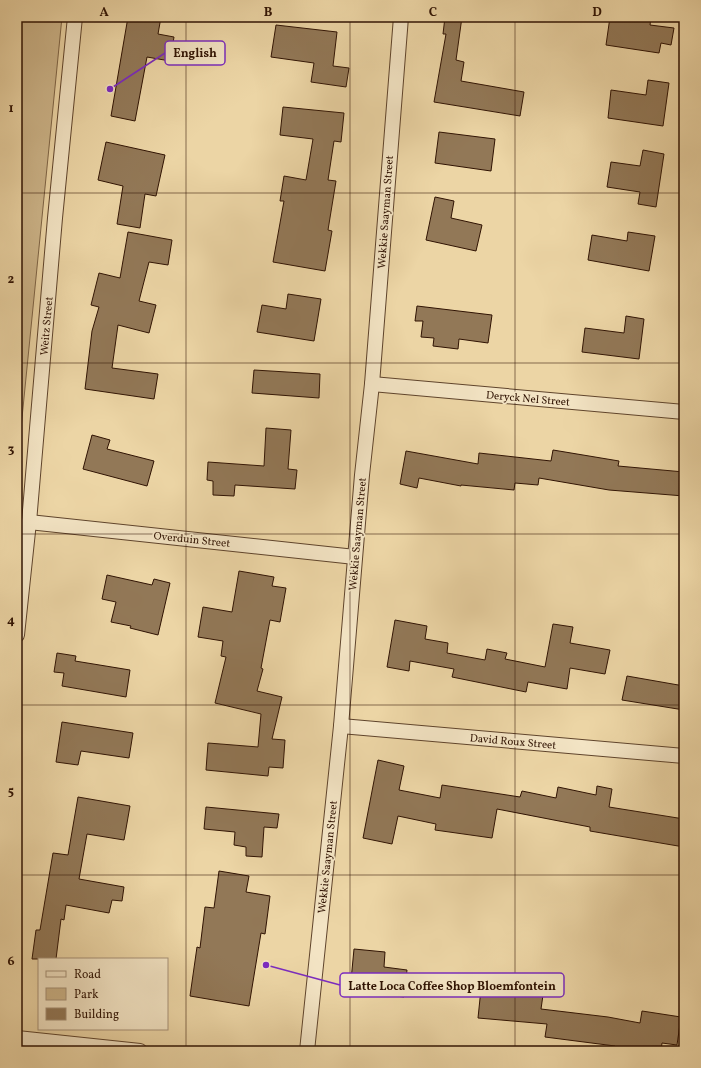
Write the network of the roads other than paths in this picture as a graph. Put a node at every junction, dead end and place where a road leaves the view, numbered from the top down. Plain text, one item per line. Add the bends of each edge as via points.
1 (75, 17) edge
2 (401, 17) edge
3 (372, 384) junction
4 (684, 412) edge
5 (29, 522) junction
6 (355, 557) junction
7 (17, 635) edge
8 (341, 726) junction
9 (684, 756) edge
10 (17, 1038) edge
11 (140, 1051) edge
12 (307, 1051) edge

1 - 5 street, Weitz Street
2 - 3 street, Wekkie Saayman Street
3 - 4 street, Deryck Nel Street
3 - 6 street, Wekkie Saayman Street
5 - 6 street, Overduin Street
5 - 7 street, Weitz Street
6 - 8 street, Wekkie Saayman Street
8 - 9 street, David Roux Street
8 - 12 street, Wekkie Saayman Street
10 - 11 street

